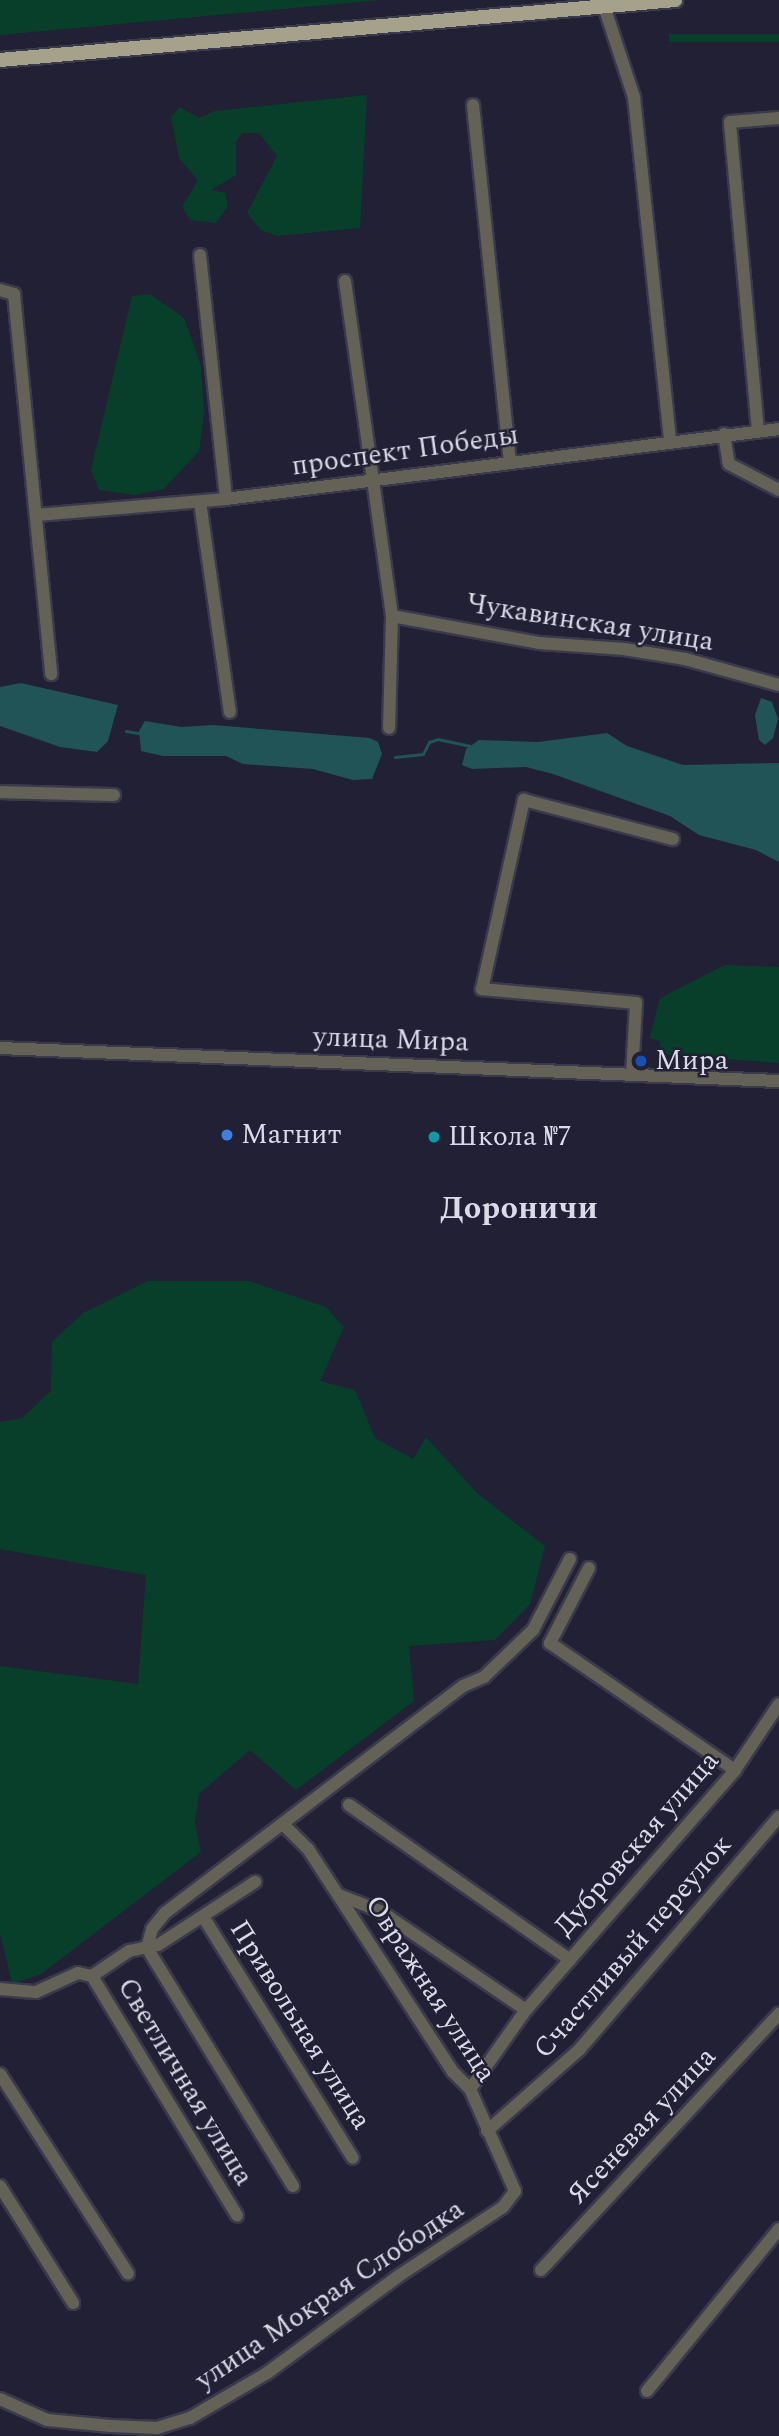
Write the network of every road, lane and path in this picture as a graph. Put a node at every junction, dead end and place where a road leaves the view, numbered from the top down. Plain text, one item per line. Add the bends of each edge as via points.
1 (675, 0) edge
2 (604, 6) junction
3 (0, 60) edge
4 (473, 105) dead end
5 (779, 118) edge
6 (200, 255) dead end
7 (345, 281) dead end
8 (0, 290) edge
9 (779, 429) edge
10 (758, 431) junction
11 (724, 434) junction
12 (670, 442) junction
13 (510, 461) junction
14 (370, 481) junction
15 (779, 490) edge
16 (226, 499) junction
17 (200, 502) junction
18 (37, 515) junction
19 (392, 616) junction
20 (51, 674) dead end
21 (779, 685) edge
22 (230, 712) dead end
23 (389, 727) dead end
24 (0, 792) edge
25 (114, 795) dead end
26 (673, 839) dead end
27 (0, 1048) edge
28 (632, 1075) junction
29 (779, 1081) edge
30 (570, 1559) dead end
31 (589, 1568) dead end
32 (779, 1704) edge
33 (735, 1770) junction
34 (349, 1805) dead end
35 (779, 1817) edge
36 (285, 1826) junction
37 (255, 1882) dead end
38 (340, 1895) junction
39 (205, 1918) junction
40 (147, 1948) junction
41 (570, 1960) junction
42 (92, 1976) junction
43 (0, 1989) edge
44 (526, 2010) junction
45 (779, 2014) edge
46 (0, 2074) edge
47 (470, 2089) junction
48 (487, 2132) junction
49 (353, 2158) dead end
50 (0, 2186) edge
51 (293, 2186) dead end
52 (515, 2191) joint
53 (237, 2214) dead end
54 (779, 2229) edge
55 (541, 2270) dead end
56 (128, 2273) dead end
57 (73, 2303) dead end
58 (647, 2391) dead end
59 (0, 2399) edge

1 - 2 main road
2 - 3 main road
2 - 12 street via 634,97
4 - 13 street
5 - 10 street via 730,122
6 - 16 street
7 - 14 street
8 - 18 street via 15,294
9 - 10 street, проспект Победы
10 - 11 street, проспект Победы
11 - 12 street, проспект Победы
11 - 15 street via 729,464
12 - 13 street, проспект Победы
13 - 14 street, проспект Победы
14 - 16 street, проспект Победы
14 - 19 street
16 - 17 street, проспект Победы
17 - 18 street, проспект Победы
17 - 22 street
18 - 20 street
19 - 21 street, Чукавинская улица via 539,643 685,659
19 - 23 street
24 - 25 street
26 - 28 street via 524,800 482,989 636,1003
27 - 28 street, улица Мира
28 - 29 street, улица Мира
30 - 36 street via 533,1630 484,1677 463,1686
31 - 33 street via 550,1643
32 - 33 street, Дубровская улица
33 - 41 street, Дубровская улица
34 - 41 street
35 - 48 street, Счастливый переулок via 579,2050
36 - 38 street, Овражная улица via 308,1849
36 - 40 street via 165,1913 152,1930
37 - 39 street
38 - 44 street via 380,1911
38 - 47 street, Овражная улица via 453,2072
39 - 40 street
39 - 49 street, Привольная улица
40 - 42 street via 129,1951
40 - 51 street
41 - 44 street, Дубровская улица
42 - 43 street via 78,1973 36,1992
42 - 53 street, Светличная улица
44 - 47 street, Дубровская улица
45 - 55 street, Ясеневая улица
46 - 56 street
47 - 48 street, Овражная улица
48 - 52 street, Овражная улица
50 - 57 street
52 - 59 street, улица Мокрая Слободка via 503,2207 397,2277 267,2373 173,2425 134,2427 47,2420
54 - 58 street

